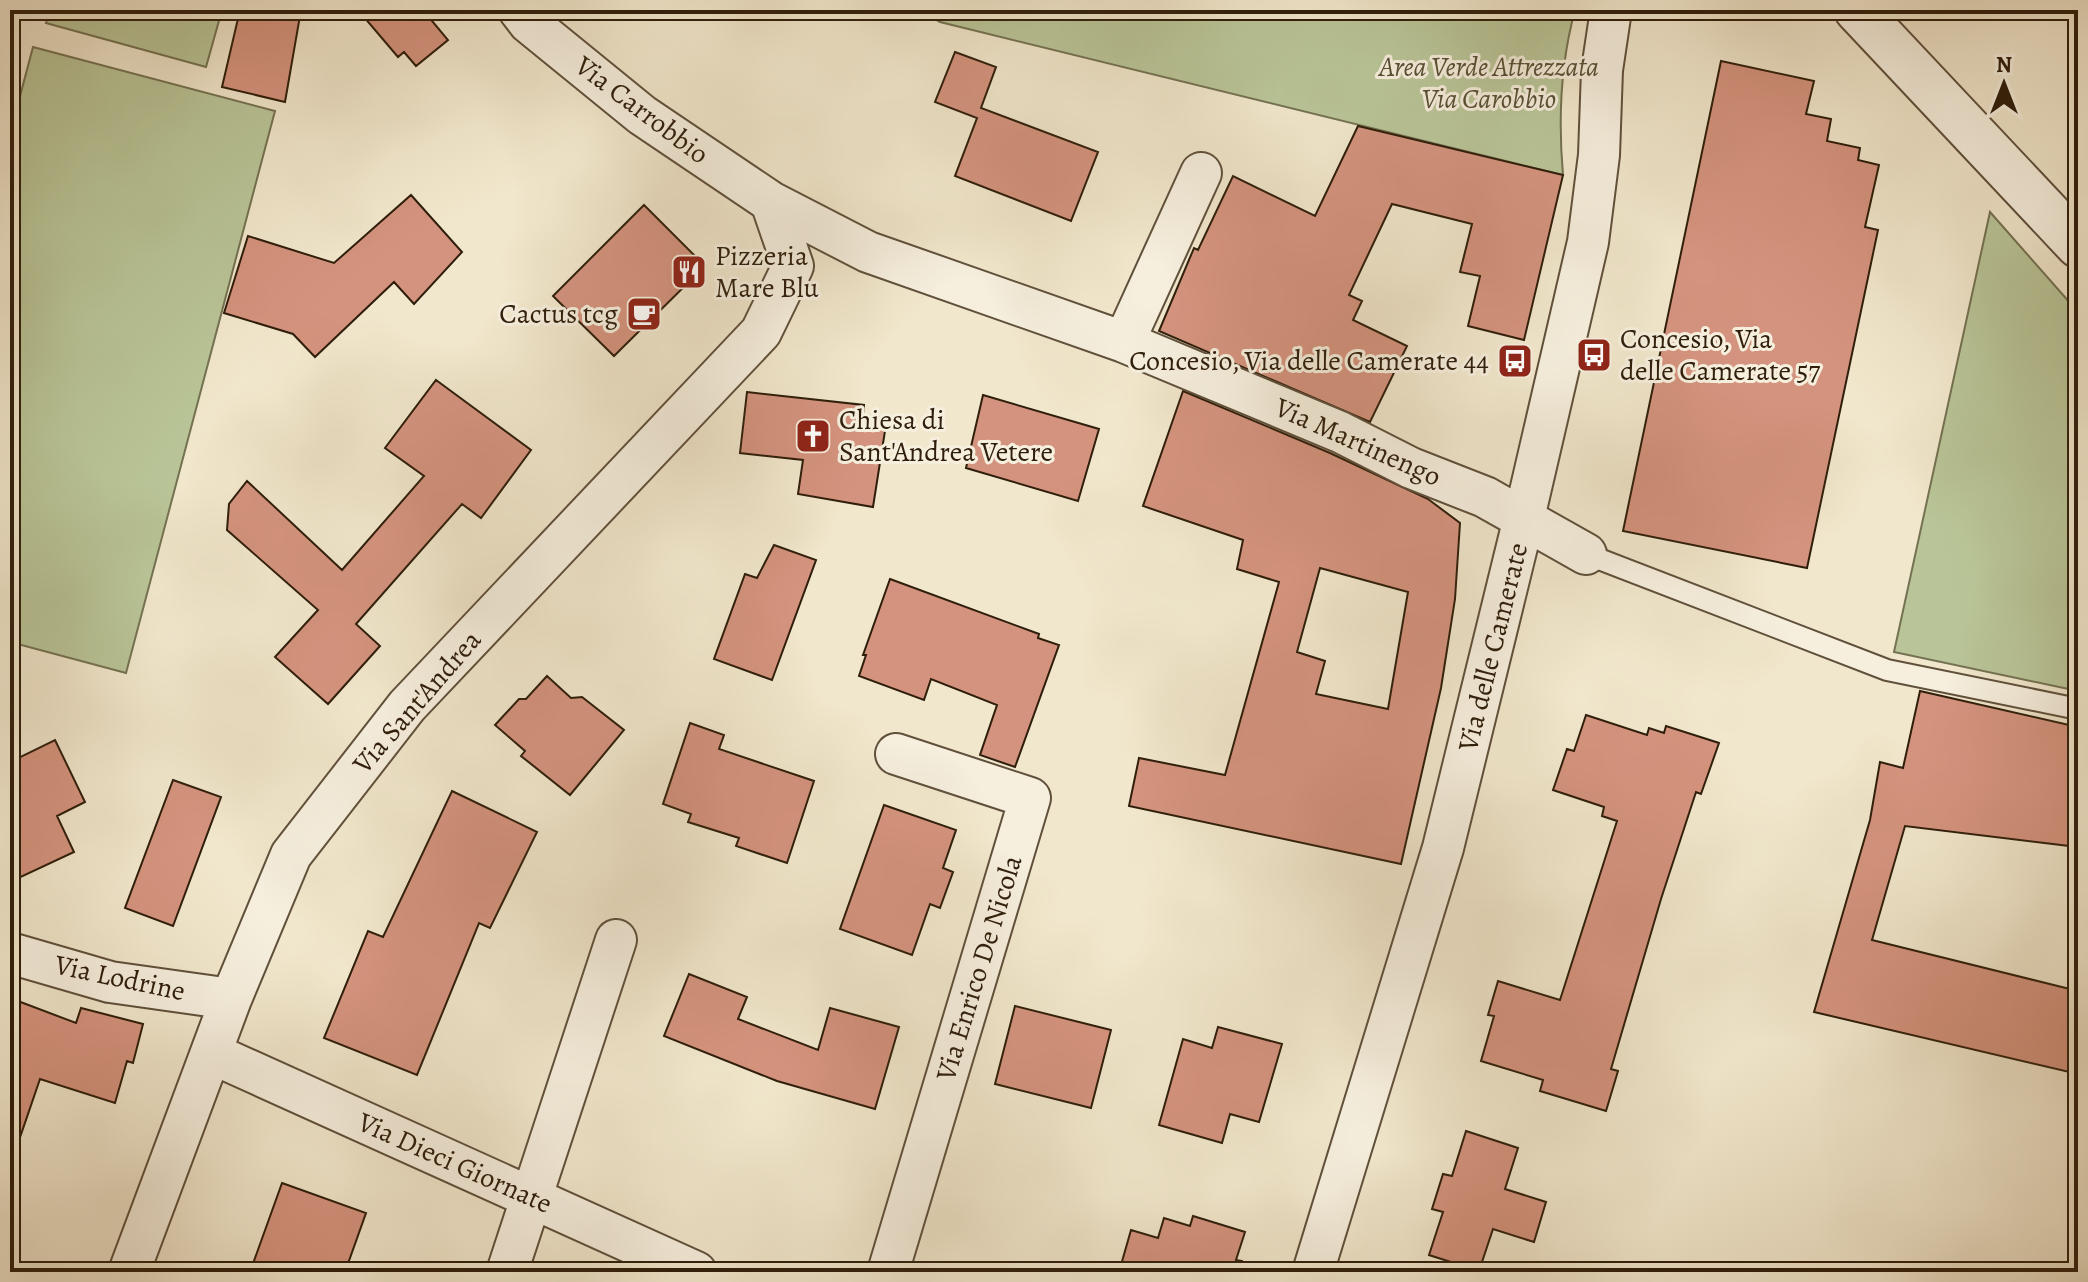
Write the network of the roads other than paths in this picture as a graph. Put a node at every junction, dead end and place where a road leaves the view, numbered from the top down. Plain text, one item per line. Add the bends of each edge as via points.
1 (519, 10) edge
2 (1611, 10) edge
3 (1857, 10) edge
4 (1201, 173) dead end
5 (771, 202) junction
6 (2078, 245) edge
7 (1124, 342) junction
8 (1524, 518) junction
9 (1586, 554) joint
10 (2078, 709) edge
11 (896, 754) dead end
12 (616, 940) dead end
13 (10, 953) edge
14 (231, 999) junction
15 (213, 1054) junction
16 (531, 1197) junction
17 (129, 1272) edge
18 (507, 1272) edge
19 (696, 1272) edge
20 (888, 1272) edge
21 (1313, 1272) edge

1 - 5 street, Via Carrobbio via 642,115
2 - 8 street, Via delle Camerate via 1588,242
3 - 6 street
4 - 7 street
5 - 7 street, Via Martinengo via 868,252
5 - 14 street, Via Sant'Andrea via 793,266 761,332 407,706 291,855
7 - 8 street, Via Martinengo via 1340,432
8 - 9 street, Via Martinengo
8 - 21 street, Via delle Camerate via 1443,848
9 - 10 lane via 1887,670
11 - 20 street, Via Enrico De Nicola via 1030,798
12 - 16 street
13 - 14 street, Via Lodrine via 110,982
14 - 15 street, Via Sant'Andrea
15 - 16 street, Via Dieci Giornate
15 - 17 street, Via Sant'Andrea
16 - 18 street
16 - 19 street, Via Dieci Giornate

